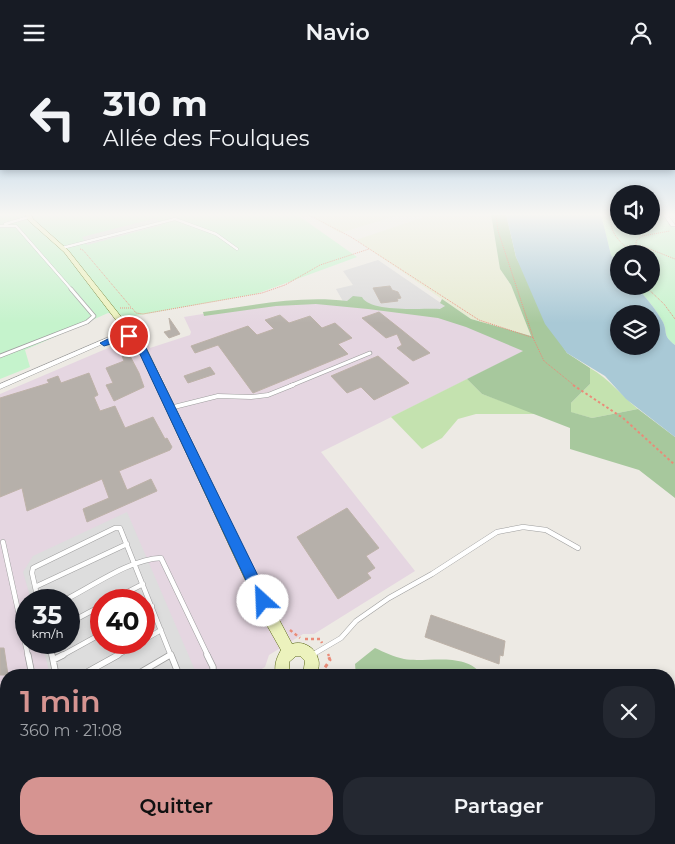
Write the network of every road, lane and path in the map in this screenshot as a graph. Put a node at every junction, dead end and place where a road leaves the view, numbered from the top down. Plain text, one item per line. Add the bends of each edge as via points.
1 (37, 250) edge
2 (64, 250) edge
3 (83, 250) edge
4 (365, 250) edge
5 (371, 250) edge
6 (504, 250) edge
7 (660, 253) edge
8 (675, 259) edge
9 (654, 295) edge
10 (132, 308) junction
11 (115, 309) dead end
12 (675, 319) edge
13 (131, 332) junction
14 (534, 339) junction
15 (370, 353) dead end
16 (0, 356) edge
17 (0, 387) edge
18 (170, 408) junction
19 (675, 465) edge
20 (3, 542) dead end
21 (127, 544) junction
22 (578, 548) dead end
23 (135, 564) junction
24 (143, 584) junction
25 (35, 587) joint
26 (133, 589) edge
27 (145, 589) edge
28 (80, 592) edge
29 (155, 613) edge
30 (287, 625) dead end
31 (162, 630) junction
32 (155, 634) edge
33 (90, 640) edge
34 (326, 648) junction
35 (289, 651) junction
36 (52, 654) edge
37 (120, 654) edge
38 (171, 654) junction
39 (310, 655) junction
40 (53, 660) junction
41 (31, 669) edge
42 (55, 669) edge
43 (93, 669) edge
44 (146, 669) edge
45 (177, 669) edge
46 (213, 669) edge
47 (280, 669) edge
48 (312, 669) edge
49 (324, 669) edge

1 - 16 lane via 94,317
2 - 13 street
3 - 10 path
4 - 10 path via 320,265 285,285 262,293 143,314
5 - 14 path via 479,320
6 - 14 path
7 - 8 path
9 - 12 path
10 - 11 path
13 - 17 street
13 - 18 street
14 - 19 path via 544,361 555,372 623,418
15 - 18 lane via 254,399 212,396
18 - 35 street
20 - 41 lane
21 - 23 lane
21 - 25 lane
21 - 25 lane via 121,529 115,528 36,566 32,570
22 - 34 lane via 546,530 524,527 496,532 356,621
23 - 24 lane
23 - 28 lane
23 - 46 lane via 157,557 164,561
24 - 26 lane
24 - 27 lane
29 - 31 lane
30 - 34 path via 300,638 320,639
31 - 32 lane
31 - 38 lane
33 - 40 lane
34 - 39 lane
34 - 49 path via 330,660
35 - 39 street via 303,649
35 - 47 street
36 - 40 lane
37 - 43 lane
38 - 44 lane
38 - 45 lane
39 - 48 street
40 - 42 lane

